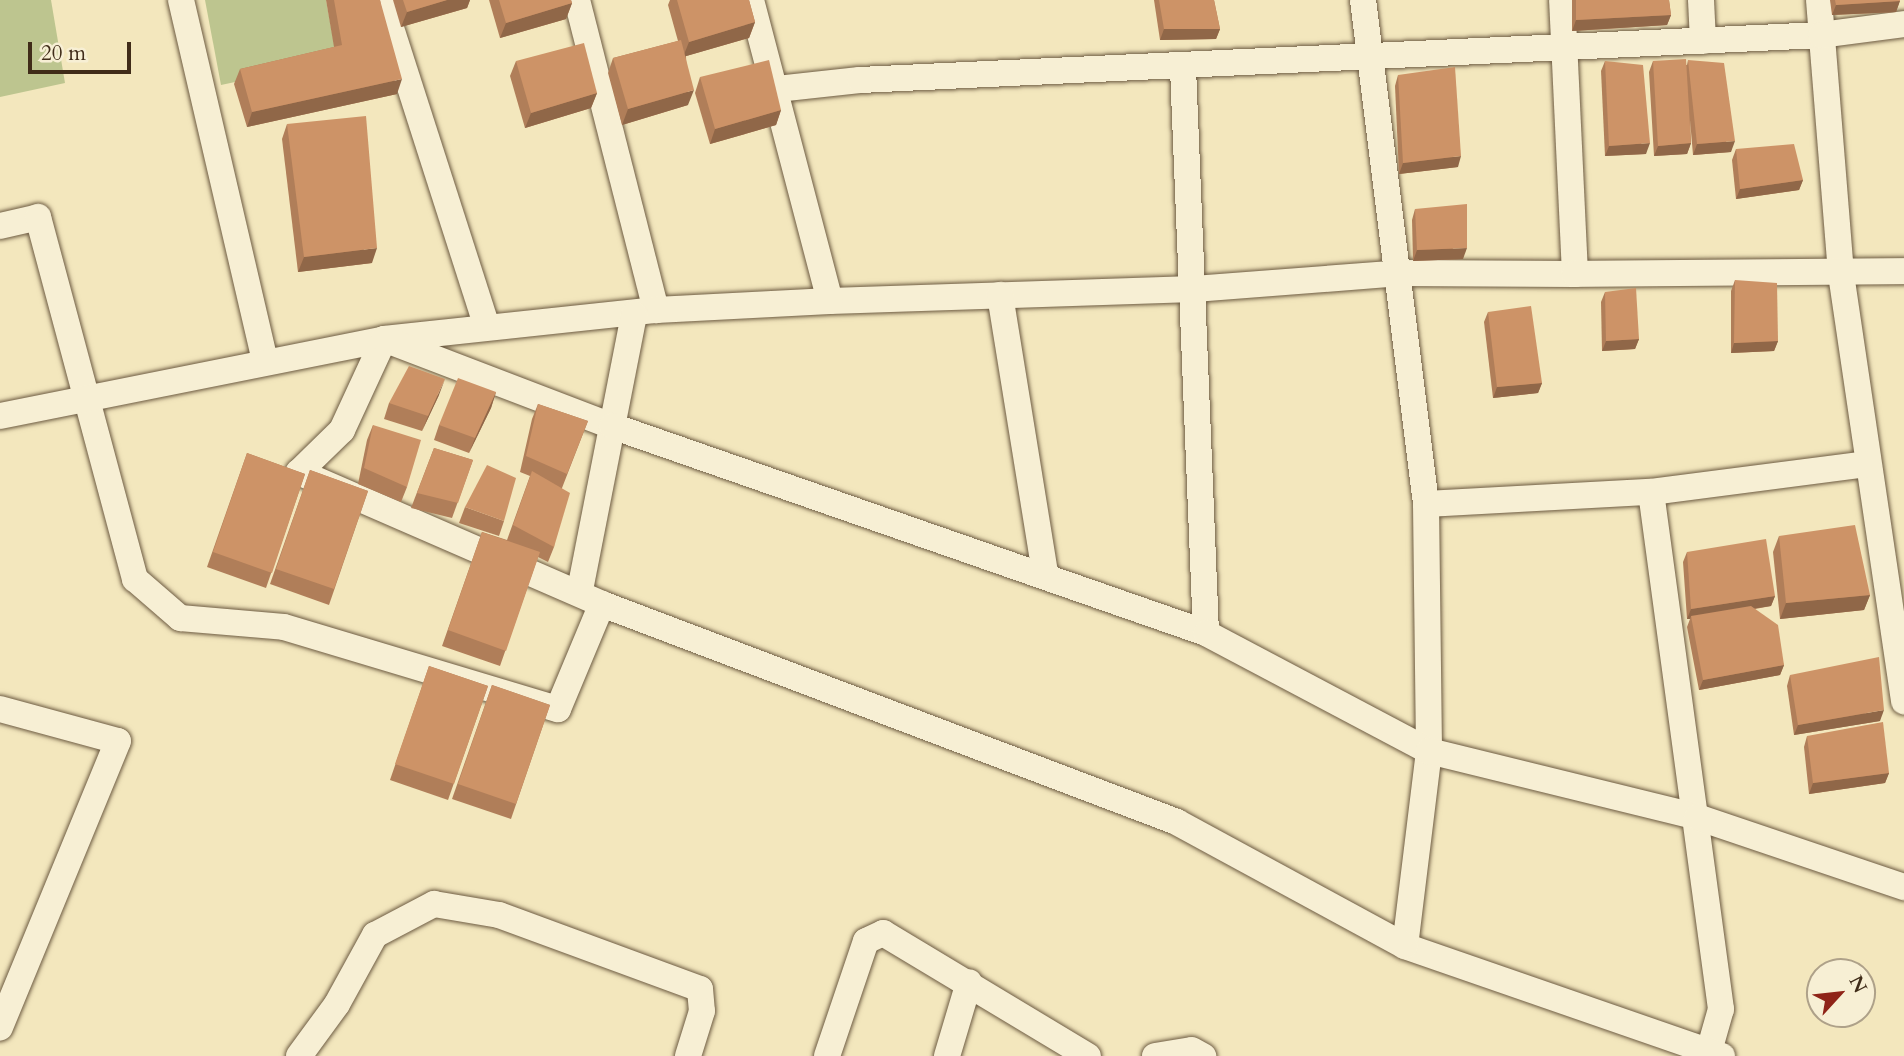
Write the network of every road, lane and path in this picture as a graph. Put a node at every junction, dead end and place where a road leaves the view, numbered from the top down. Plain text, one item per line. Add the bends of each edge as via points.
1 (181, 0) edge
2 (382, 0) edge
3 (577, 0) edge
4 (751, 0) edge
5 (1363, 0) edge
6 (1562, 0) edge
7 (1701, 0) edge
8 (1819, 0) edge
9 (1904, 23) edge
10 (1821, 35) junction
11 (1703, 41) junction
12 (1566, 48) junction
13 (1370, 57) junction
14 (1183, 68) junction
15 (777, 89) junction
16 (0, 226) edge
17 (1904, 271) edge
18 (1401, 273) junction
19 (1575, 274) junction
20 (1841, 274) junction
21 (1194, 289) junction
22 (1000, 295) junction
23 (830, 301) junction
24 (645, 312) junction
25 (488, 327) junction
26 (384, 339) junction
27 (264, 359) junction
28 (88, 396) junction
29 (0, 416) edge
30 (612, 426) junction
31 (1866, 464) junction
32 (1651, 492) junction
33 (1426, 504) junction
34 (1045, 574) junction
35 (591, 597) junction
36 (1206, 633) junction
37 (1904, 701) edge
38 (0, 709) edge
39 (1429, 751) junction
40 (1698, 817) junction
41 (1904, 887) edge
42 (1405, 946) junction
43 (969, 982) junction
44 (0, 1028) edge
45 (1715, 1054) edge
46 (299, 1056) edge
47 (688, 1056) edge
48 (827, 1056) edge
49 (947, 1056) edge
50 (1088, 1056) edge
51 (1154, 1056) edge
52 (1203, 1056) edge

1 - 27 street
2 - 25 street
3 - 24 street
4 - 15 street
5 - 13 street
6 - 12 street
7 - 11 street
8 - 10 street
9 - 10 street
10 - 11 street
10 - 20 street
11 - 12 street
12 - 13 street
12 - 19 street
13 - 14 street
13 - 18 street
14 - 15 street via 860,80
14 - 21 street
15 - 23 street
16 - 28 street via 38,217
17 - 20 street
18 - 19 street
18 - 21 street
18 - 33 street
19 - 20 street
20 - 31 street
21 - 22 street
21 - 36 street
22 - 23 street
22 - 34 street
23 - 24 street
24 - 25 street
24 - 30 street
25 - 26 street
26 - 27 street
26 - 30 street
26 - 35 street via 342,430 299,472
27 - 28 street
28 - 29 street
28 - 35 street via 135,579 180,618 284,627 558,709
30 - 34 street
30 - 35 street
31 - 32 street
31 - 37 street
32 - 33 street
32 - 40 street
33 - 39 street
34 - 36 street
35 - 42 street via 1177,822
36 - 39 street
38 - 44 street via 118,741
39 - 40 street
39 - 42 street
40 - 41 street
40 - 45 street via 1721,1009
42 - 45 street
43 - 48 street via 883,933 872,933
43 - 49 street
43 - 50 street
46 - 47 street via 337,1004 375,935 434,904 499,915 700,989 702,1011
51 - 52 street via 1192,1050

